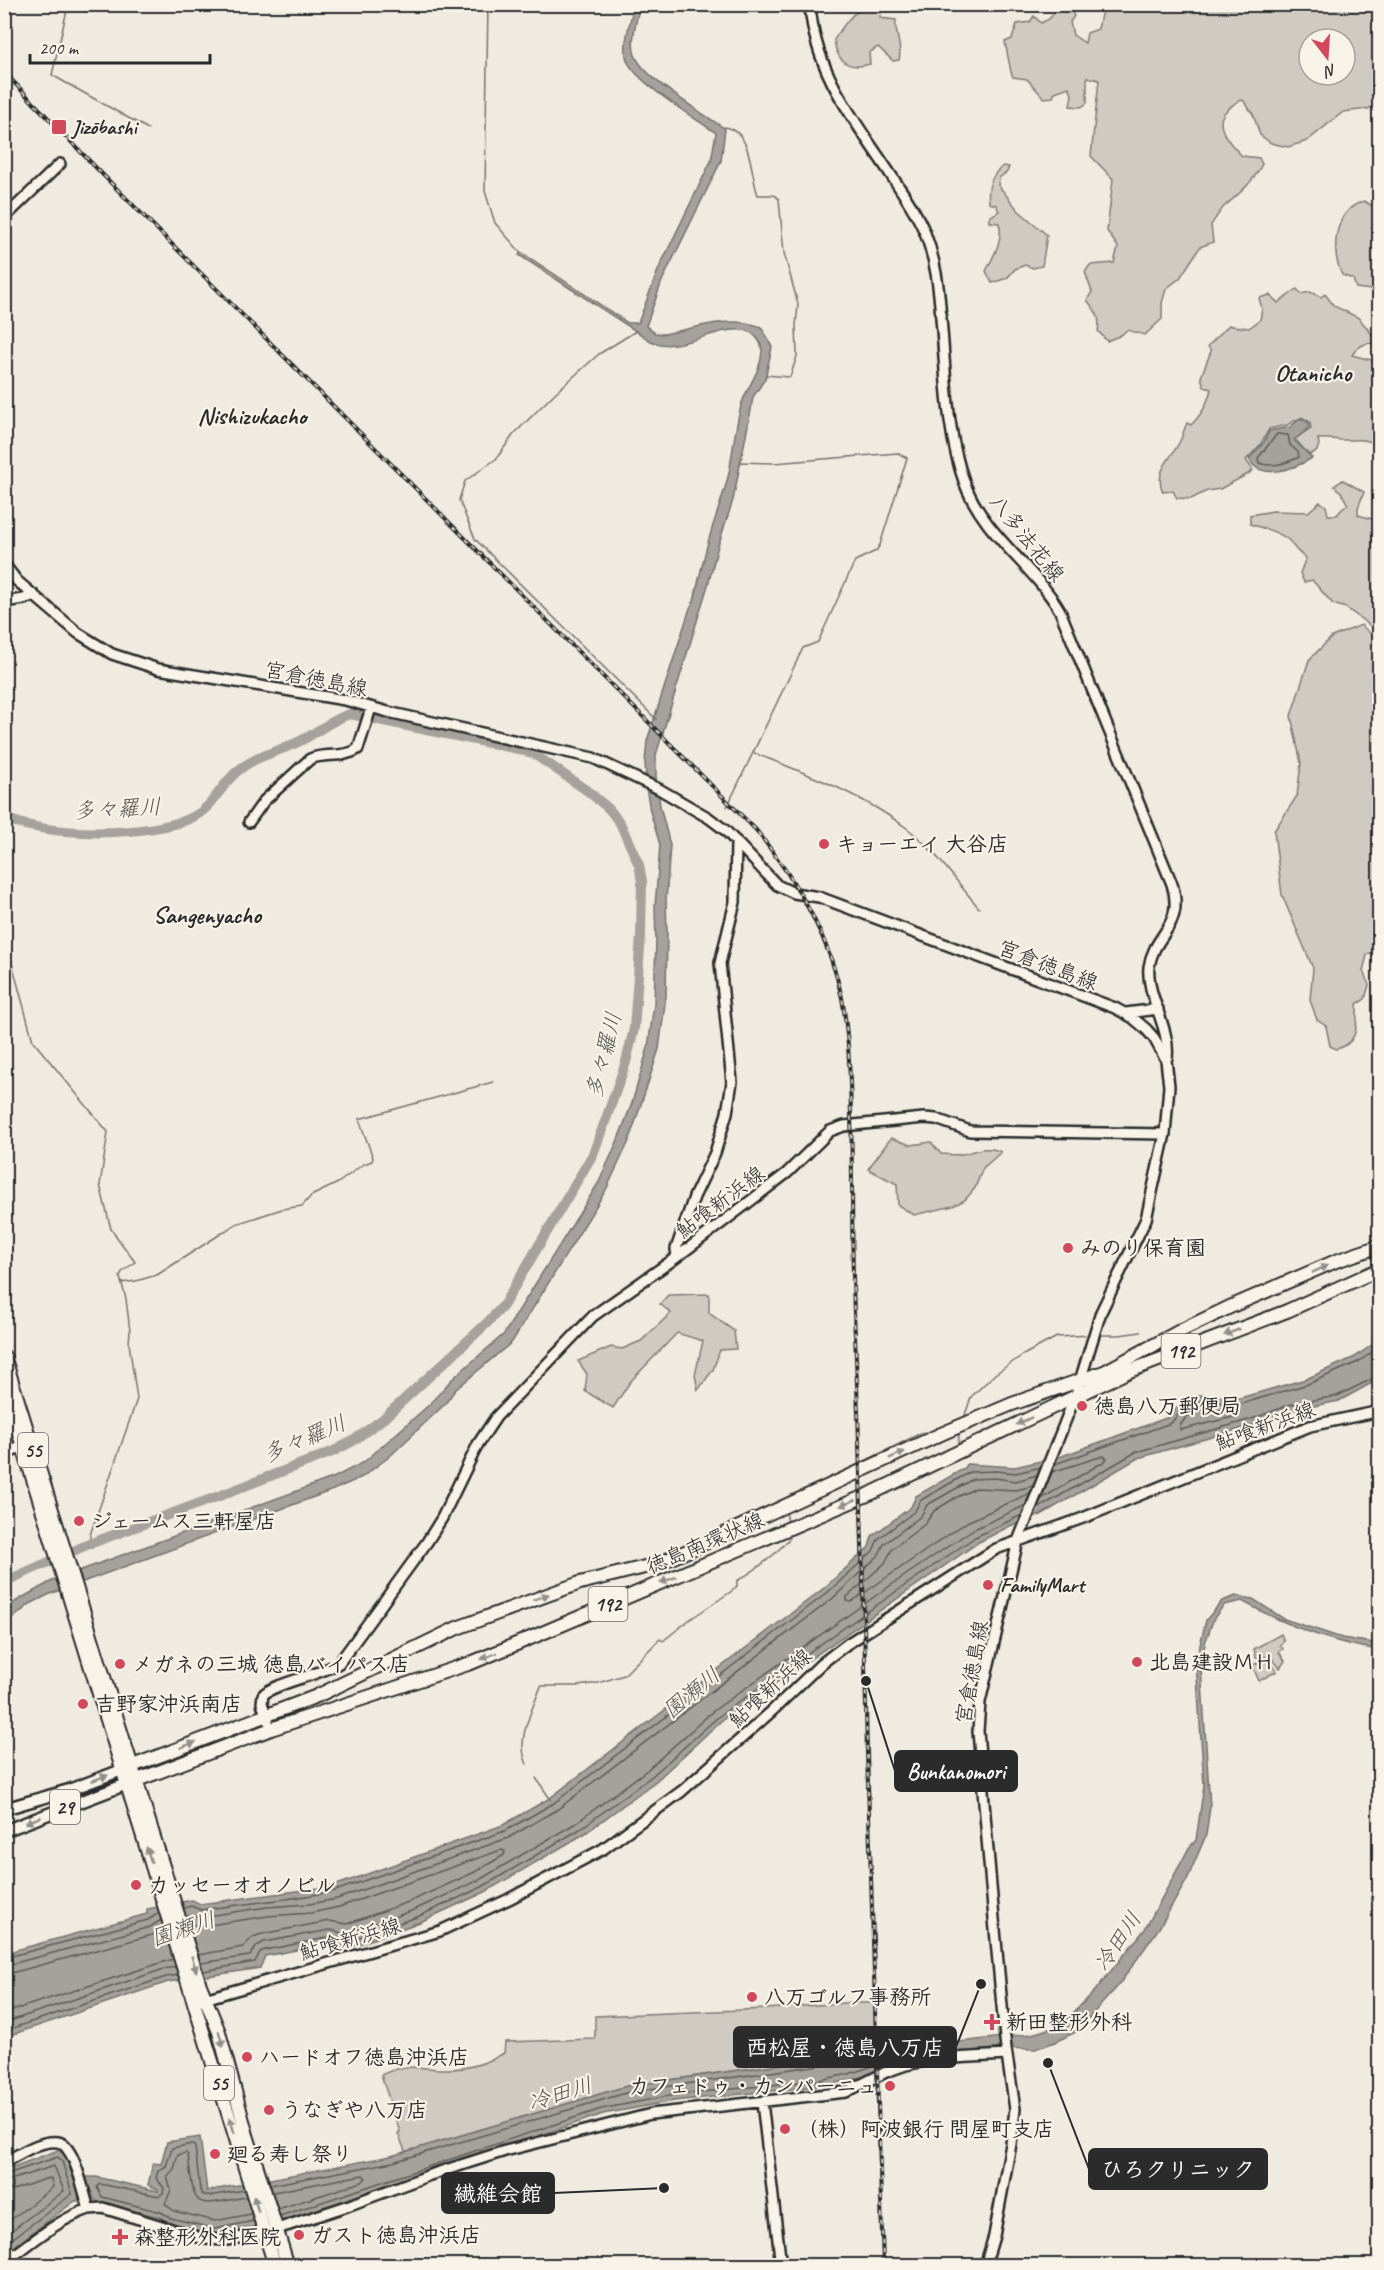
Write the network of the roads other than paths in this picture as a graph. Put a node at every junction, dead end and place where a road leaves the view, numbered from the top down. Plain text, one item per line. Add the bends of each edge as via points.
1 (810, 4) edge
2 (60, 164) dead end
3 (4, 218) edge
4 (4, 564) edge
5 (34, 595) junction
6 (4, 602) edge
7 (371, 710) junction
8 (249, 822) dead end
9 (736, 841) junction
10 (1158, 1009) junction
11 (1126, 1013) junction
12 (1166, 1060) junction
13 (1165, 1134) junction
14 (1380, 1246) edge
15 (677, 1257) junction
16 (1380, 1269) edge
17 (4, 1356) edge
18 (1079, 1381) junction
19 (4, 1385) edge
20 (1076, 1394) junction
21 (1380, 1411) edge
22 (27, 1442) junction
23 (4, 1457) edge
24 (1020, 1539) junction
25 (266, 1716) junction
26 (272, 1729) junction
27 (128, 1768) junction
28 (132, 1782) junction
29 (4, 1809) edge
30 (4, 1831) edge
31 (200, 2001) junction
32 (1007, 2052) junction
33 (762, 2102) junction
34 (4, 2162) edge
35 (89, 2209) junction
36 (270, 2229) junction
37 (4, 2263) edge
38 (275, 2265) edge
39 (288, 2265) edge
40 (781, 2265) edge
41 (986, 2265) edge

1 - 10 main road, 八多法花線 via 818,54 830,81 916,213 933,256 952,444 966,486 982,517 1060,611 1172,884 1176,897 1174,915 1149,967
2 - 3 main road
4 - 5 main road, 宮倉徳島線
5 - 6 main road
5 - 7 main road, 宮倉徳島線 via 98,647 138,664 345,700
7 - 8 main road via 358,749 310,759 264,801
7 - 9 main road, 宮倉徳島線 via 593,758 709,818
9 - 11 main road, 宮倉徳島線 via 786,890 819,897
9 - 15 main road via 735,902 720,963 732,1082 730,1100 716,1153 690,1208
10 - 11 main road
10 - 12 main road, 八多法花線 via 1165,1032
11 - 12 main road, 宮倉徳島線 via 1150,1034
12 - 13 main road, 宮倉徳島線 via 1169,1086
13 - 15 main road, 鮎喰新浜線 via 970,1131 924,1118 836,1128 787,1173
13 - 18 main road, 宮倉徳島線 via 1146,1220 1105,1303
18 -> 14 highway, 徳島南環状線 / 192 via 1123,1363 1232,1306
15 - 25 main road, 鮎喰新浜線 via 582,1326 496,1418 478,1444 428,1542 346,1655 330,1668 267,1691 262,1703
16 -> 20 highway, 徳島南環状線 / 192 via 1287,1311
17 - 22 highway, 55
18 - 20 main road, 宮倉徳島線
25 -> 18 highway, 徳島南環状線 / 192 via 350,1682 457,1628 580,1583 665,1560 941,1434
19 - 22 highway, 55
20 - 24 main road, 宮倉徳島線
20 -> 26 highway, 徳島南環状線 / 192 via 872,1493 507,1648
21 - 24 main road, 鮎喰新浜線 via 1310,1426 1083,1518
22 - 23 main road
22 - 27 highway, 55
24 - 31 main road, 鮎喰新浜線 via 971,1564 847,1644 682,1791 600,1851 440,1931
24 - 32 main road, 宮倉徳島線 via 981,1697 978,1731
25 - 26 main road
27 -> 25 highway, 徳島南環状線 / 192
26 - 28 highway, 徳島南環状線 / 192
27 - 28 highway, 55
29 -> 27 main road, 29
28 -> 30 main road, 29
28 - 31 highway, 55
31 - 36 highway, 55 via 219,2032
32 - 33 main road via 936,2059 886,2072 846,2091
32 - 41 main road via 1015,2109
33 - 36 main road via 651,2114 505,2151
33 - 40 main road
34 - 35 main road via 37,2146 59,2142 65,2145 72,2155
35 - 36 main road via 110,2210 211,2240 227,2241
35 - 37 main road via 57,2224
36 - 38 highway, 55
36 - 39 highway, 55

